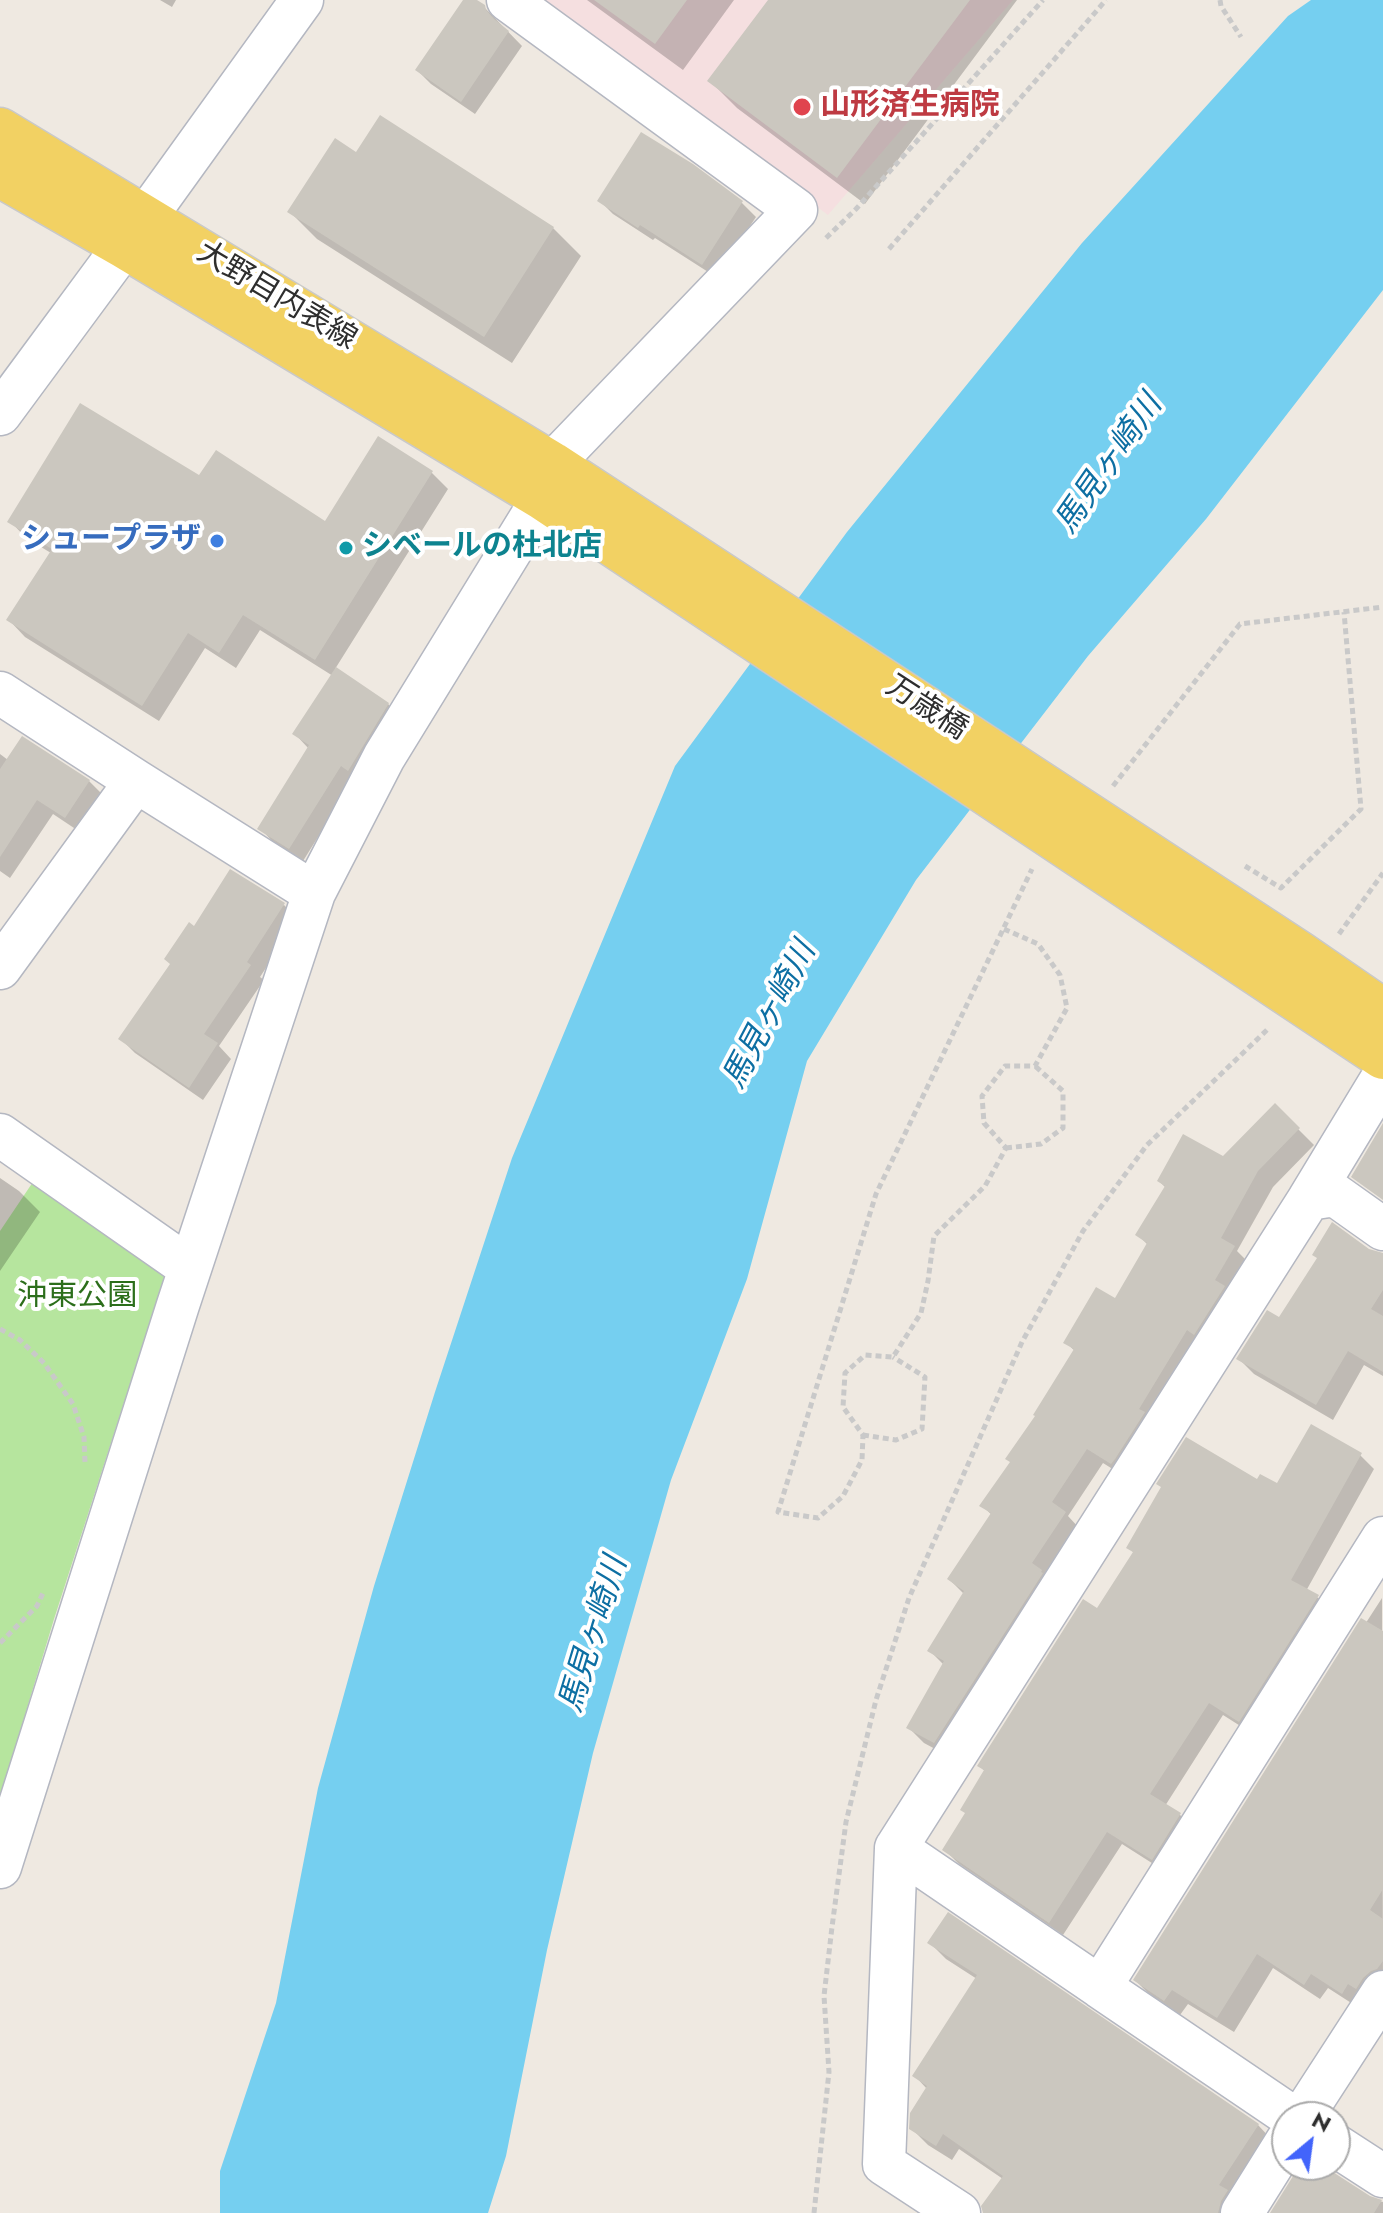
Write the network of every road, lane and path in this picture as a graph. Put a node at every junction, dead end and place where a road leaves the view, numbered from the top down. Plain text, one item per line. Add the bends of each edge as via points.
1 (302, 0) edge
2 (508, 0) edge
3 (1106, 0) edge
4 (1220, 0) edge
5 (1241, 37) dead end
6 (0, 130) edge
7 (0, 175) edge
8 (134, 232) junction
9 (889, 249) dead end
10 (0, 414) edge
11 (547, 481) junction
12 (1383, 607) edge
13 (1344, 612) junction
14 (0, 693) edge
15 (136, 781) junction
16 (1125, 793) dead end
17 (1242, 864) dead end
18 (1033, 868) dead end
19 (1383, 873) edge
20 (314, 893) junction
21 (1004, 929) junction
22 (0, 968) edge
23 (1298, 976) junction
24 (1383, 1011) edge
25 (1383, 1057) edge
26 (1035, 1066) junction
27 (1383, 1077) edge
28 (0, 1135) edge
29 (1006, 1148) junction
30 (1309, 1199) junction
31 (1383, 1229) edge
32 (190, 1268) junction
33 (0, 1329) edge
34 (893, 1357) junction
35 (863, 1435) junction
36 (85, 1467) dead end
37 (1383, 1538) edge
38 (49, 1581) dead end
39 (0, 1643) edge
40 (896, 1848) junction
41 (0, 1867) edge
42 (1100, 1987) junction
43 (1383, 1992) edge
44 (1312, 2101) edge
45 (1271, 2103) edge
46 (1351, 2155) edge
47 (1271, 2167) edge
48 (1383, 2176) edge
49 (814, 2213) edge
50 (959, 2213) edge
51 (1242, 2213) edge

1 - 8 street
2 - 11 street via 796,210
3 - 9 path
4 - 5 path
6 - 8 main road, 大野目内表線
7 - 8 main road, 大野目内表線
8 - 10 street
8 - 11 main road, 大野目内表線
11 - 20 street via 384,757
11 - 23 main road, 万歳橋
12 - 13 path
13 - 16 path via 1240,624 1112,785
13 - 17 path via 1361,809 1281,888
14 - 15 street
15 - 20 street
15 - 22 street
18 - 21 path
19 - 23 path
20 - 32 street
21 - 26 path via 1038,944 1060,975 1065,997 1067,1008
21 - 35 path via 876,1194 778,1512 818,1518 843,1496 862,1460
23 - 24 main road
23 - 25 main road
23 - 49 path via 1147,1145 1083,1231 1022,1342 909,1598 876,1700 846,1822 824,1996 829,2072
26 - 29 path via 1005,1066 982,1096 984,1123
26 - 29 path via 1063,1091 1063,1128 1041,1144
27 - 30 street
28 - 32 street
29 - 34 path via 985,1186 934,1236 921,1313
30 - 31 street via 1335,1195
30 - 40 street
32 - 41 street
33 - 36 path via 44,1363 73,1404 84,1437
34 - 35 path via 865,1355 845,1373 843,1407
34 - 35 path via 925,1377 922,1429 896,1440
37 - 42 street
38 - 39 path via 37,1606
40 - 42 street
40 - 50 street via 884,2164
42 - 45 street
43 - 44 street
46 - 48 street
47 - 51 street

